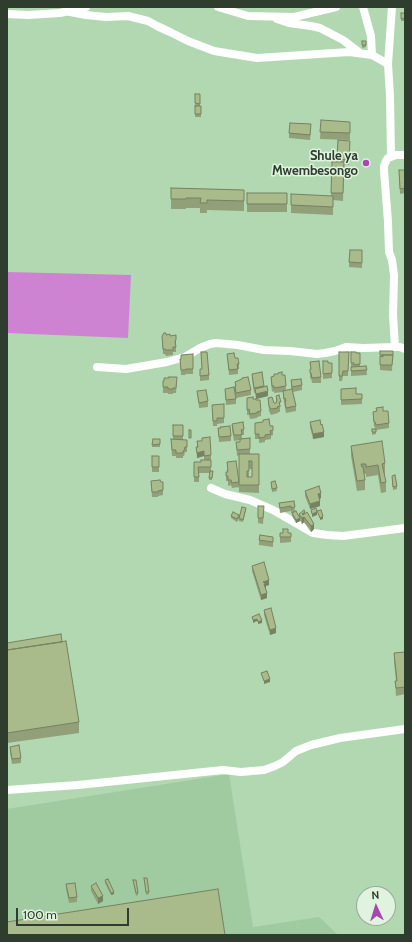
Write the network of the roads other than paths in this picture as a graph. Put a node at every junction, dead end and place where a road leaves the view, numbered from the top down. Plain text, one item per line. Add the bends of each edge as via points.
1 (86, 7) edge
2 (218, 7) edge
3 (336, 7) edge
4 (363, 7) edge
5 (392, 7) edge
6 (65, 11) junction
7 (7, 14) edge
8 (268, 16) junction
9 (360, 53) junction
10 (372, 55) junction
11 (388, 64) junction
12 (405, 155) edge
13 (391, 156) junction
14 (395, 347) junction
15 (405, 349) edge
16 (97, 367) dead end
17 (211, 488) dead end
18 (405, 528) edge
19 (405, 730) edge
20 (7, 790) edge

1 - 6 street
2 - 8 street via 248,16
3 - 8 street via 294,17
4 - 10 street via 371,36
5 - 11 street
6 - 7 street
6 - 9 street via 106,17 128,16 148,21 214,51 258,58
8 - 9 street via 289,23 320,28 343,40
9 - 10 street
10 - 11 street
11 - 13 street
12 - 13 street
13 - 14 street via 386,161 384,171 394,275
14 - 15 street
14 - 16 street via 346,347 316,354 216,343 167,362 126,369
17 - 18 street via 273,510 313,533 343,536
19 - 20 street via 340,738 311,745 296,751 275,766 258,771 223,770

